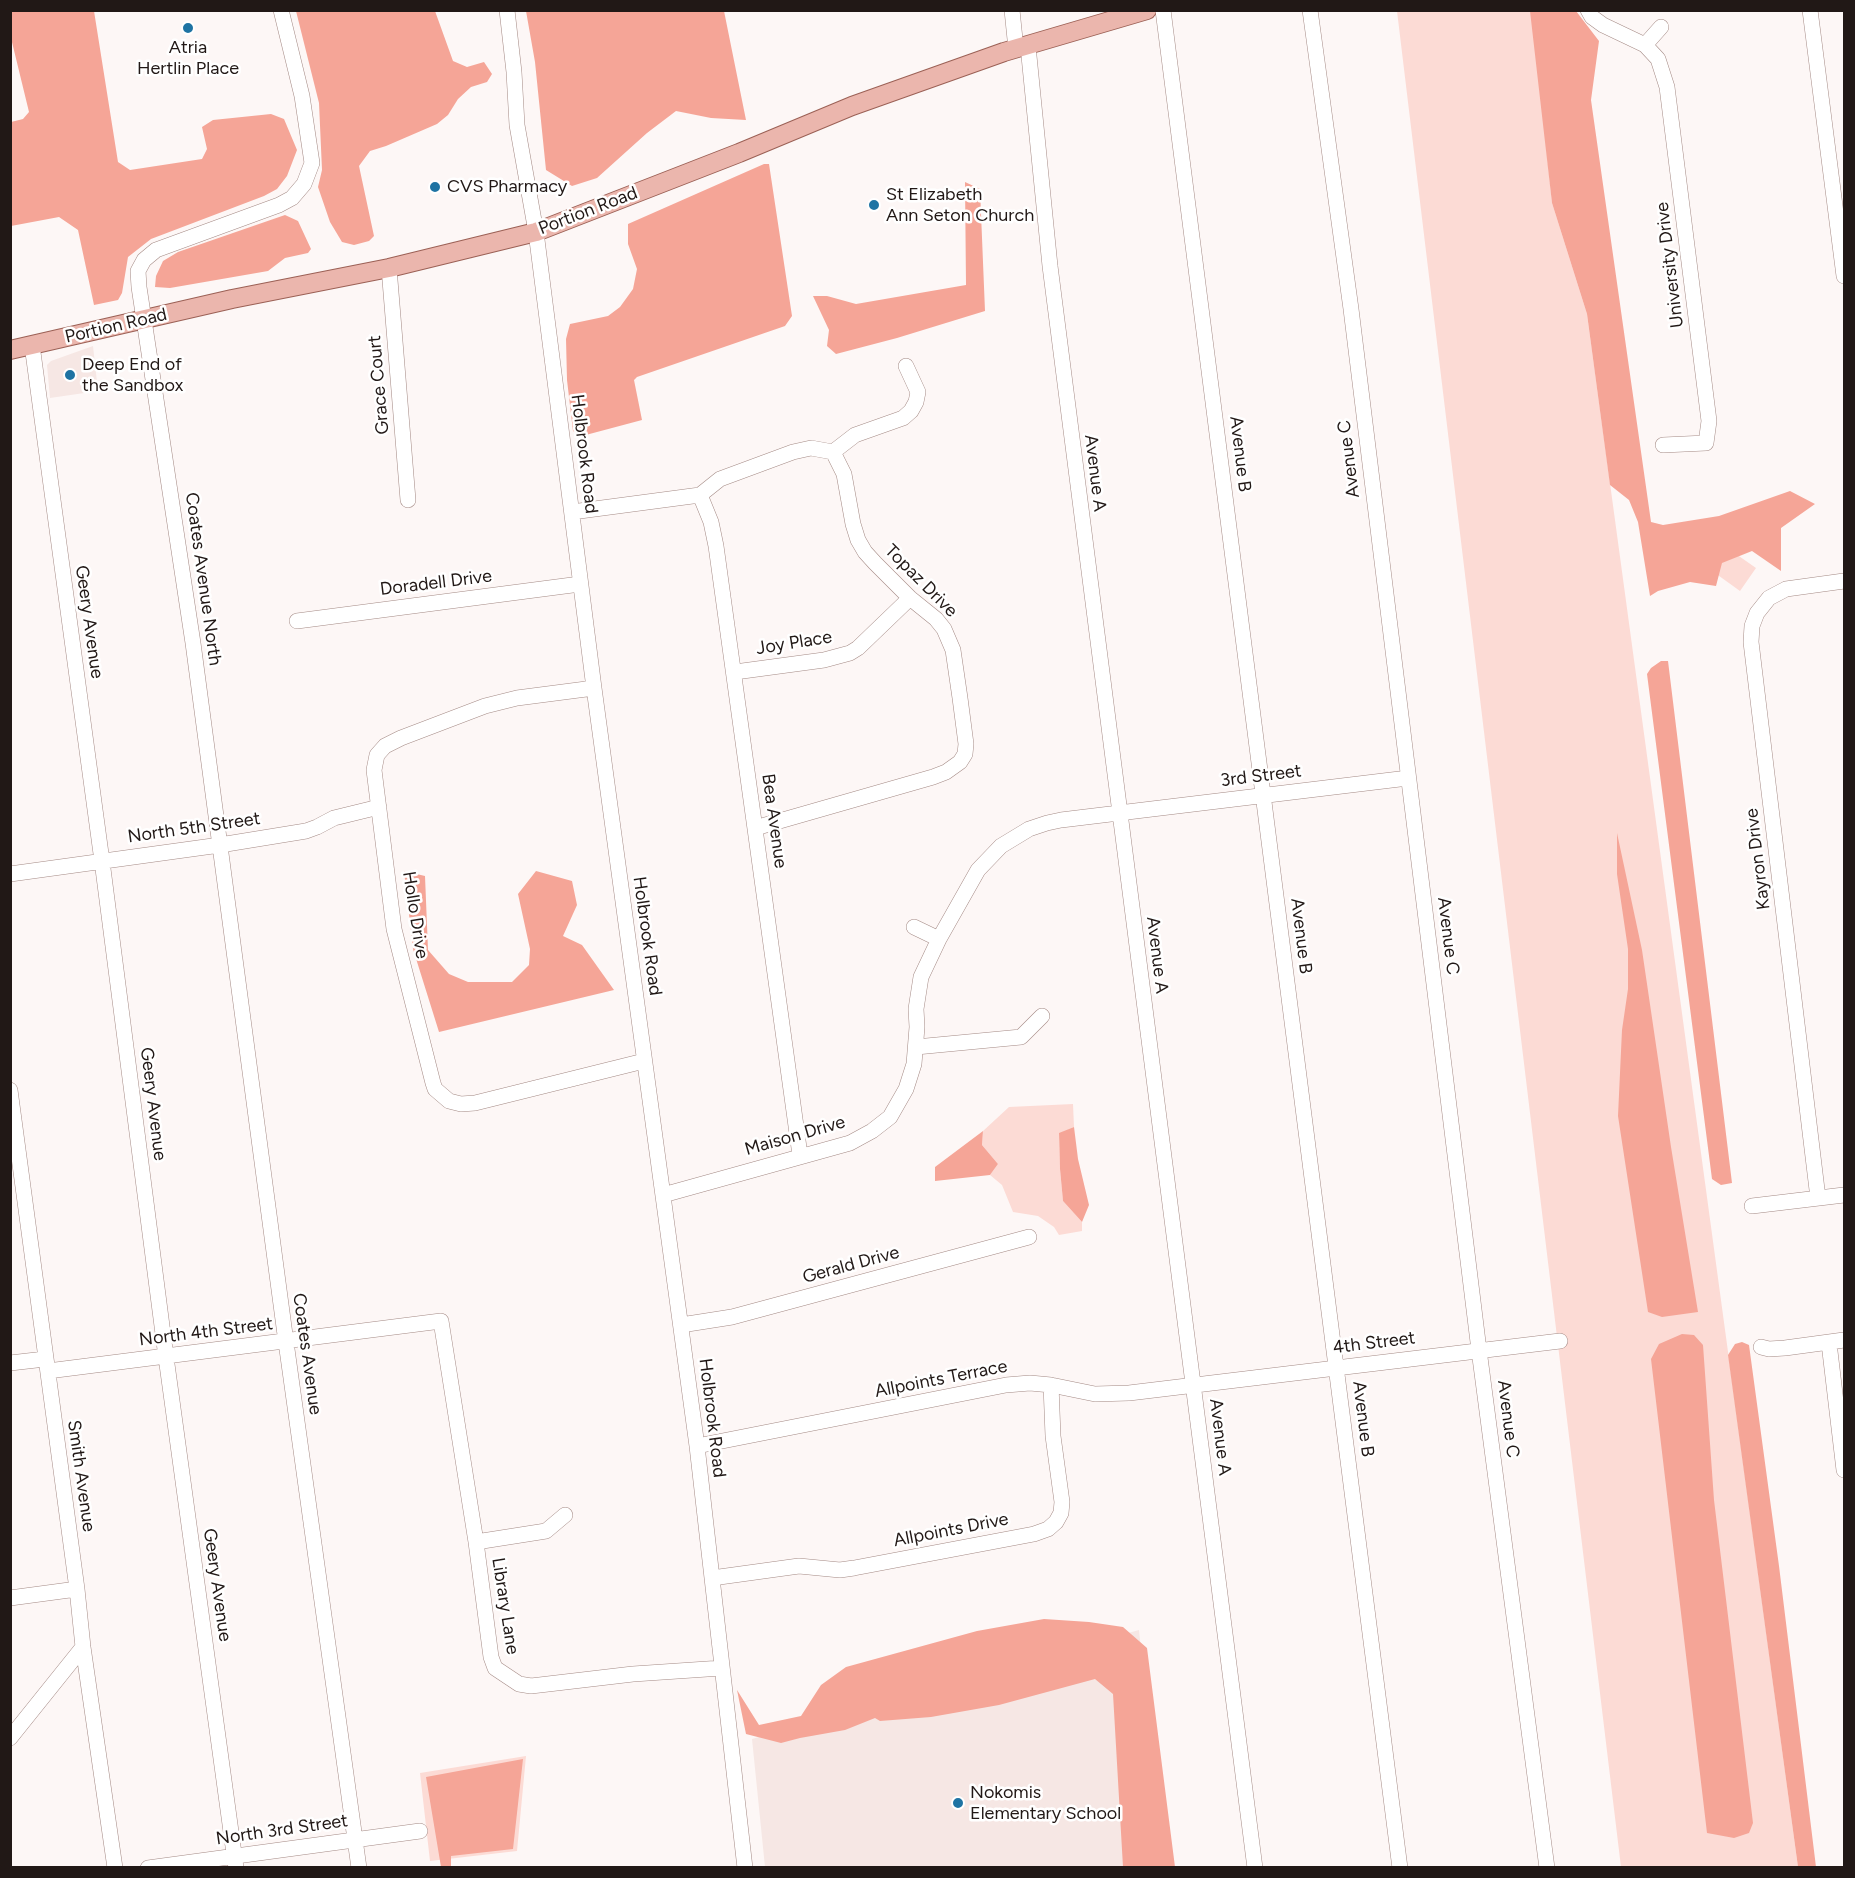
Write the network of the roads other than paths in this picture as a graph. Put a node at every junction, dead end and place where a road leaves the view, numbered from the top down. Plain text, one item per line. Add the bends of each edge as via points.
1 (281, 10) edge
2 (507, 10) edge
3 (1012, 10) edge
4 (1147, 10) edge
5 (1163, 10) edge
6 (1310, 10) edge
7 (1588, 10) edge
8 (1810, 10) edge
9 (1661, 27) dead end
10 (1646, 45) junction
11 (1022, 47) junction
12 (536, 232) junction
13 (389, 268) junction
14 (1845, 276) edge
15 (144, 320) junction
16 (32, 345) junction
17 (10, 350) edge
18 (906, 366) dead end
19 (1663, 445) dead end
20 (833, 452) junction
21 (700, 495) junction
22 (408, 500) dead end
23 (572, 512) junction
24 (1845, 581) edge
25 (580, 584) junction
26 (910, 598) junction
27 (297, 621) dead end
28 (735, 672) junction
29 (594, 688) junction
30 (1408, 778) junction
31 (1263, 795) junction
32 (379, 807) junction
33 (1119, 814) junction
34 (755, 828) junction
35 (220, 845) junction
36 (102, 861) junction
37 (10, 874) edge
38 (914, 927) dead end
39 (939, 939) junction
40 (1042, 1016) dead end
41 (916, 1047) junction
42 (644, 1061) junction
43 (10, 1090) edge
44 (13, 1127) edge
45 (800, 1155) junction
46 (663, 1195) junction
47 (1845, 1195) edge
48 (1818, 1198) junction
49 (1752, 1206) dead end
50 (1029, 1237) dead end
51 (441, 1321) joint
52 (681, 1325) junction
53 (1845, 1340) edge
54 (1560, 1341) dead end
55 (286, 1342) junction
56 (1829, 1343) junction
57 (1761, 1347) dead end
58 (1479, 1350) junction
59 (166, 1358) junction
60 (10, 1364) edge
61 (46, 1365) junction
62 (1336, 1367) junction
63 (1051, 1385) junction
64 (1194, 1386) junction
65 (697, 1446) junction
66 (1845, 1470) edge
67 (565, 1515) dead end
68 (476, 1542) junction
69 (712, 1578) junction
70 (77, 1589) junction
71 (10, 1598) edge
72 (83, 1647) junction
73 (722, 1668) junction
74 (10, 1738) edge
75 (420, 1832) dead end
76 (356, 1840) junction
77 (236, 1862) edge
78 (115, 1868) edge
79 (148, 1868) edge
80 (359, 1868) edge
81 (745, 1868) edge
82 (1255, 1868) edge
83 (1400, 1868) edge
84 (1547, 1868) edge

1 - 15 street via 302,96 312,163 304,184 292,198 279,205 156,250 144,260 138,271
2 - 12 street, Holbrook Road via 517,125
3 - 11 street, Avenue A
4 - 11 main road, Portion Road
5 - 31 street, Avenue B
6 - 30 street, Avenue C
7 - 10 street via 1604,25
8 - 14 street
9 - 10 street
10 - 19 street, University Drive via 1658,59 1667,87 1708,421 1706,443
11 - 12 main road, Portion Road via 852,106
11 - 33 street, Avenue A
12 - 13 main road, Portion Road
12 - 23 street, Holbrook Road
13 - 15 main road, Portion Road
13 - 22 street, Grace Court
15 - 16 main road, Portion Road
15 - 35 street, Coates Avenue North
16 - 17 main road, Portion Road
16 - 36 street, Geery Avenue
18 - 20 street via 918,392 911,411 903,418 855,435
20 - 21 street via 811,448 793,452 720,479
20 - 26 street, Topaz Drive via 844,474 858,540 874,563
21 - 23 street
21 - 28 street, Bea Avenue via 716,546
23 - 25 street, Holbrook Road
24 - 48 street, Kayron Drive via 1786,590 1769,598 1757,613 1751,642
25 - 27 street, Doradell Drive
25 - 29 street, Holbrook Road
26 - 28 street, Joy Place via 850,653
26 - 34 street, Topaz Drive via 936,619 950,640 966,744 960,762 933,777
28 - 34 street, Bea Avenue
29 - 32 street, Hollo Drive via 500,701 385,746 375,760 374,770
29 - 42 street, Holbrook Road
30 - 31 street, 3rd Street
30 - 58 street, Avenue C
31 - 33 street, 3rd Street
31 - 62 street, Avenue B
32 - 35 street, North 5th Street via 334,818 306,831
32 - 42 street, Hollo Drive via 394,929 433,1083 439,1093 454,1103 475,1103
33 - 39 street, Maison Drive via 1047,823 1001,846 973,877
33 - 64 street, Avenue A
34 - 45 street, Bea Avenue
35 - 36 street, North 5th Street
35 - 55 street, Coates Avenue
36 - 37 street, North 5th Street
36 - 59 street, Geery Avenue
38 - 39 street
39 - 41 street, Maison Drive via 921,977
40 - 41 street via 1022,1037
41 - 45 street, Maison Drive via 906,1089 882,1125 850,1143
42 - 46 street, Holbrook Road
43 - 44 street, Smith Avenue
44 - 61 street, Smith Avenue
45 - 46 street, Maison Drive
46 - 52 street, Holbrook Road
47 - 48 street
48 - 49 street
50 - 52 street, Gerald Drive via 732,1317
51 - 55 street, North 4th Street
51 - 68 street, Library Lane
52 - 65 street, Holbrook Road
53 - 56 street
54 - 58 street, 4th Street
55 - 59 street, North 4th Street
55 - 76 street, Coates Avenue
56 - 57 street
56 - 66 street
58 - 62 street, 4th Street
58 - 84 street, Avenue C
59 - 61 street, North 4th Street
59 - 77 street, Geery Avenue
60 - 61 street, North 4th Street
61 - 70 street, Smith Avenue
62 - 64 street, 4th Street
62 - 83 street, Avenue B
63 - 64 street, Allpoints Terrace via 1095,1394
63 - 65 street, Allpoints Terrace via 1017,1384 985,1389
63 - 69 street, Allpoints Drive via 1062,1502 1061,1513 1048,1529 854,1568 799,1566
64 - 82 street, Avenue A
65 - 69 street, Holbrook Road
67 - 68 street via 546,1531
68 - 73 street, Library Lane via 491,1658 495,1668 519,1684 542,1686
69 - 73 street, Holbrook Road
70 - 71 street
70 - 72 street, Smith Avenue
72 - 74 street
72 - 78 street, Smith Avenue
73 - 81 street, Holbrook Road
75 - 76 street, North 3rd Street
76 - 77 street, North 3rd Street
76 - 80 street, Coates Avenue
77 - 79 street, North 3rd Street

